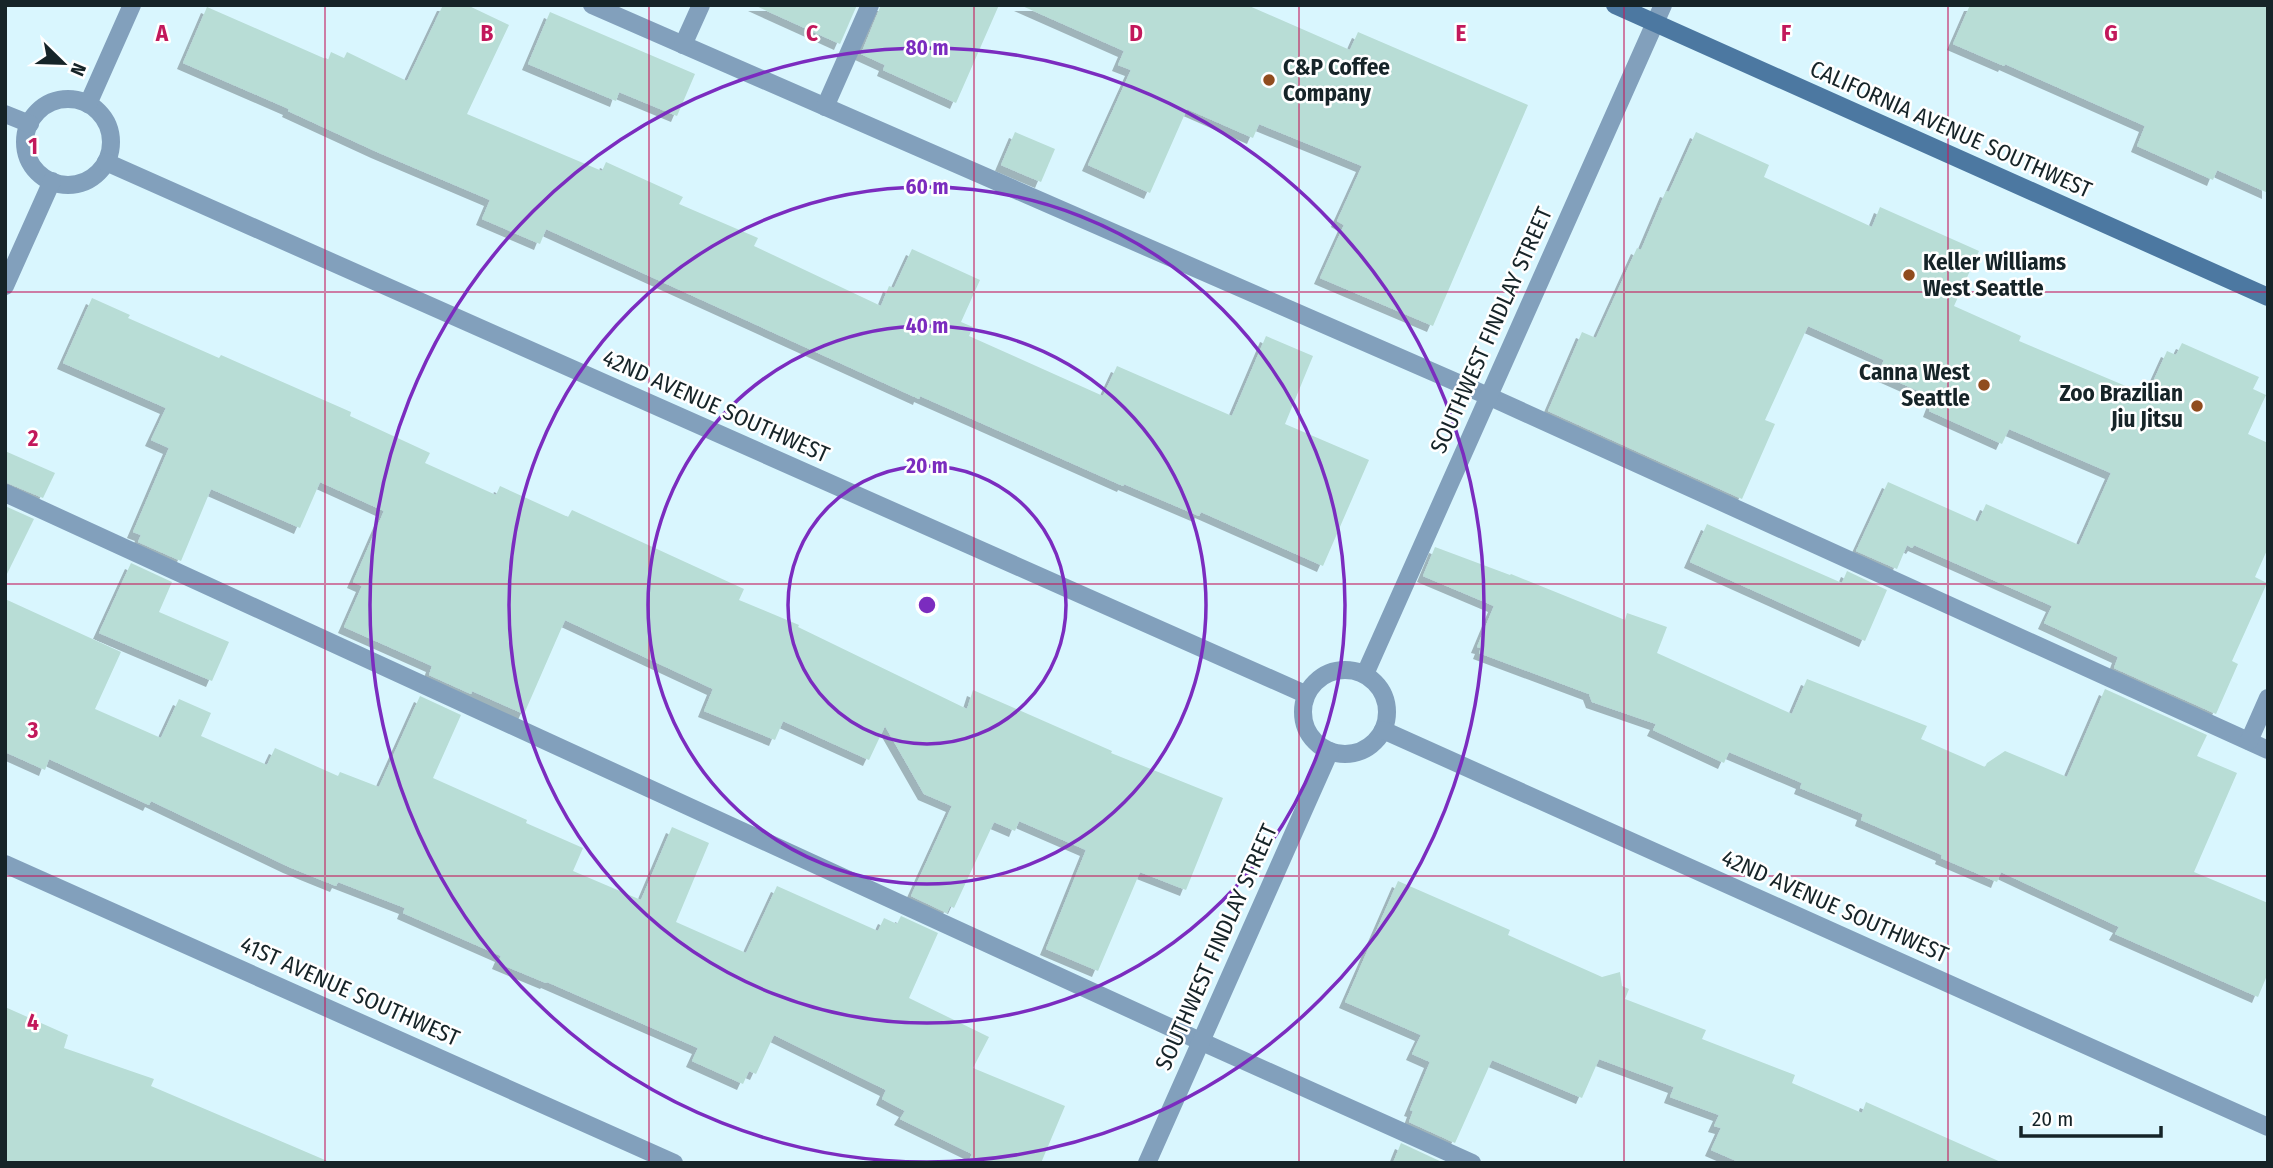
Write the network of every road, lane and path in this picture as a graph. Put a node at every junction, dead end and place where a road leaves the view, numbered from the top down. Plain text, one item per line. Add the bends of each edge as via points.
1 (131, 5) edge
2 (592, 5) edge
3 (701, 5) edge
4 (870, 5) edge
5 (1615, 5) edge
6 (1663, 5) edge
7 (1655, 23) junction
8 (683, 45) junction
9 (88, 104) junction
10 (825, 107) junction
11 (5, 114) edge
12 (30, 124) junction
13 (106, 162) junction
14 (52, 181) junction
15 (5, 286) edge
16 (2268, 298) edge
17 (1488, 396) junction
18 (5, 493) edge
19 (1365, 674) junction
20 (1305, 694) junction
21 (2268, 698) edge
22 (1383, 730) junction
23 (2249, 741) junction
24 (2268, 750) edge
25 (1331, 751) junction
26 (5, 864) edge
27 (1200, 1041) junction
28 (2268, 1127) edge
29 (674, 1163) edge
30 (1147, 1163) edge
31 (1472, 1163) edge

1 - 9 street
2 - 8 street
3 - 8 street
4 - 10 street
5 - 7 main road, CALIFORNIA AVENUE SOUTHWEST
6 - 7 street, SOUTHWEST FINDLAY STREET
7 - 16 main road, CALIFORNIA AVENUE SOUTHWEST
7 - 17 street, SOUTHWEST FINDLAY STREET
8 - 10 street
9 - 12 street via 55,101 43,107
9 - 13 street via 104,117 110,130
10 - 17 street
11 - 12 street
12 - 14 street via 27,156 34,169
13 - 14 street via 88,181 74,185
13 - 20 street, 42ND AVENUE SOUTHWEST
14 - 15 street
17 - 19 street, SOUTHWEST FINDLAY STREET
17 - 23 street
18 - 27 street
19 - 20 street via 1336,670 1323,675
19 - 22 street via 1384,696
20 - 25 street via 1305,726 1311,738
21 - 23 street
22 - 25 street via 1360,751
22 - 28 street, 42ND AVENUE SOUTHWEST
23 - 24 street
25 - 27 street, SOUTHWEST FINDLAY STREET
26 - 29 street, 41ST AVENUE SOUTHWEST
27 - 30 street, SOUTHWEST FINDLAY STREET
27 - 31 street

